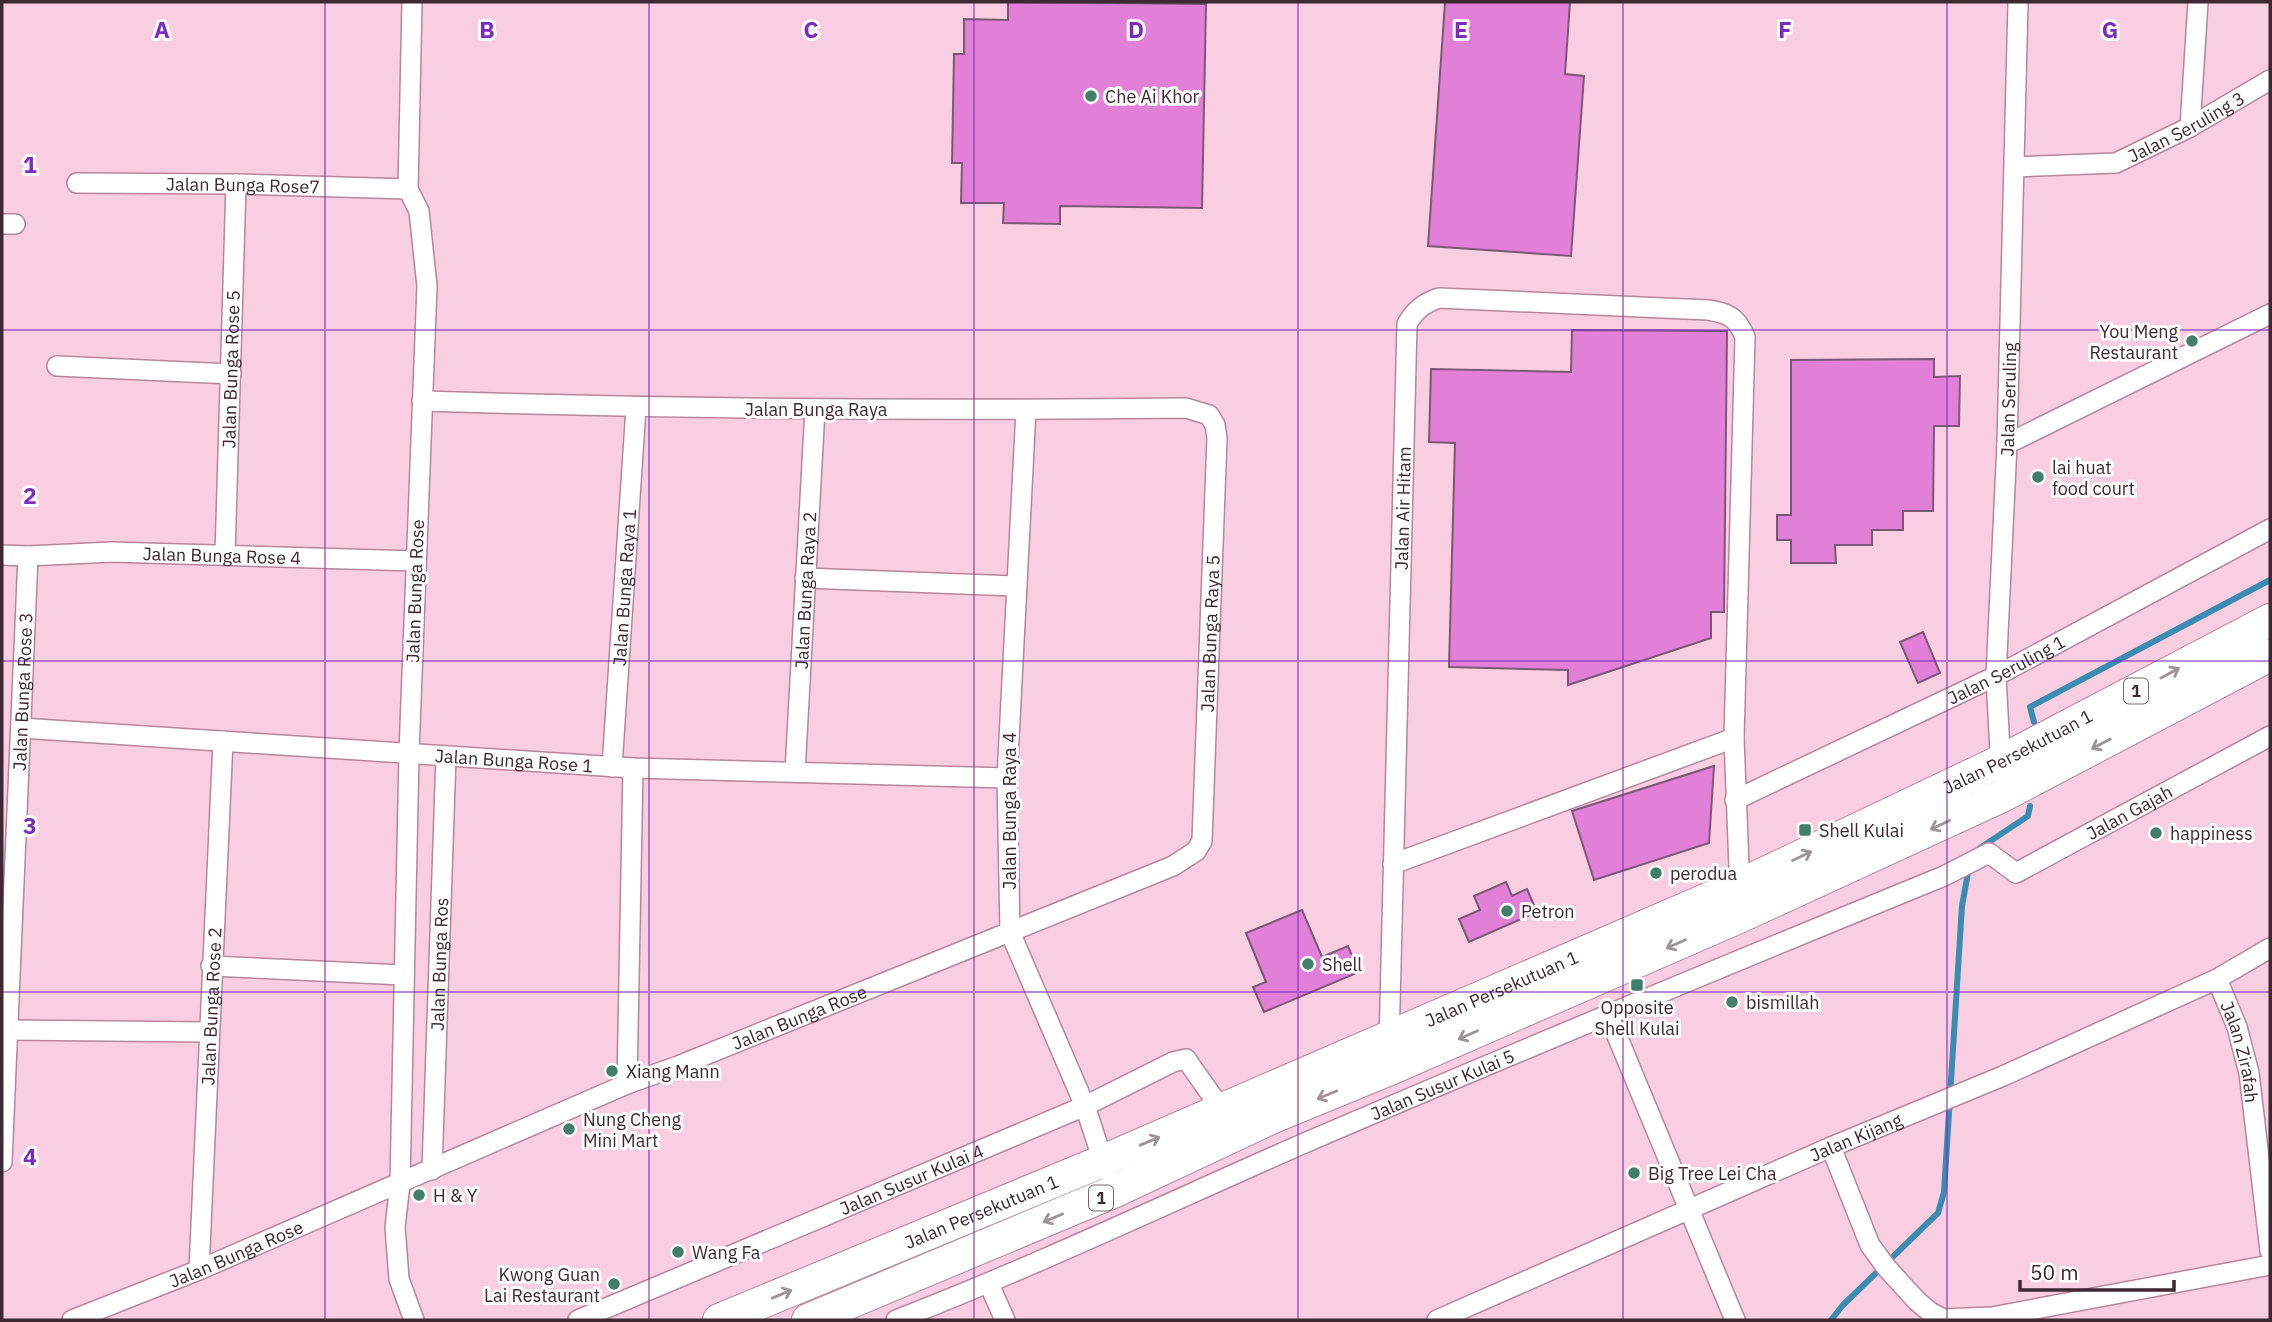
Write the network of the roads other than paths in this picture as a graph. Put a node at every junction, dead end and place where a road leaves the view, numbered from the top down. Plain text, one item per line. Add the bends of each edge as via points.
1 (412, 2) edge
2 (2018, 2) edge
3 (2198, 2) edge
4 (2270, 80) edge
5 (2190, 127) junction
6 (2015, 167) junction
7 (77, 183) dead end
8 (236, 184) junction
9 (408, 189) junction
10 (2270, 314) edge
11 (57, 366) dead end
12 (231, 374) junction
13 (422, 401) junction
14 (636, 408) junction
15 (815, 409) junction
16 (1026, 410) junction
17 (1209, 415) joint
18 (2007, 444) junction
19 (2270, 529) edge
20 (2, 555) edge
21 (225, 555) junction
22 (28, 556) junction
23 (416, 561) junction
24 (805, 578) junction
25 (1015, 586) junction
26 (2270, 620) edge
27 (2270, 655) edge
28 (1996, 676) junction
29 (21, 728) junction
30 (2270, 736) edge
31 (1734, 738) junction
32 (223, 741) junction
33 (409, 753) junction
34 (446, 756) junction
35 (2001, 761) junction
36 (612, 767) junction
37 (633, 768) junction
38 (795, 772) junction
39 (1007, 778) junction
40 (2002, 796) junction
41 (1735, 800) junction
42 (9, 849) edge
43 (1196, 851) joint
44 (1989, 853) joint
45 (1393, 864) junction
46 (1740, 885) junction
47 (1739, 917) junction
48 (1010, 932) junction
49 (2270, 948) edge
50 (211, 966) junction
51 (403, 975) junction
52 (2217, 979) junction
53 (1608, 1014) junction
54 (8, 1030) junction
55 (209, 1032) junction
56 (1389, 1037) junction
57 (1391, 1069) junction
58 (627, 1084) junction
59 (1084, 1106) junction
60 (1222, 1110) junction
61 (3, 1113) edge
62 (1830, 1147) junction
63 (1103, 1161) junction
64 (2, 1162) edge
65 (432, 1170) junction
66 (400, 1184) junction
67 (1112, 1192) junction
68 (1688, 1209) junction
69 (2270, 1251) edge
70 (2270, 1265) edge
71 (199, 1270) junction
72 (989, 1284) junction
73 (72, 1320) edge
74 (414, 1320) edge
75 (578, 1320) edge
76 (719, 1320) edge
77 (808, 1320) edge
78 (896, 1320) edge
79 (1005, 1320) edge
80 (1437, 1320) edge
81 (1735, 1320) edge

1 - 9 street, Jalan Bunga Rose
2 - 6 street, Jalan Seruling
3 - 5 street
4 - 5 street, Jalan Seruling 3
5 - 6 street, Jalan Seruling 3 via 2116,163
6 - 18 street, Jalan Seruling
7 - 8 street, Jalan Bunga Rose7
8 - 9 street, Jalan Bunga Rose7
8 - 12 street, Jalan Bunga Rose 5
9 - 13 street, Jalan Bunga Rose via 419,211 427,286
10 - 18 street
11 - 12 street
12 - 21 street, Jalan Bunga Rose 5
13 - 14 street, Jalan Bunga Raya
13 - 23 street, Jalan Bunga Rose
14 - 15 street, Jalan Bunga Raya
14 - 36 street, Jalan Bunga Raya 1
15 - 16 street, Jalan Bunga Raya
15 - 24 street, Jalan Bunga Raya 2
16 - 17 street, Jalan Bunga Raya via 1186,408
16 - 25 street, Jalan Bunga Raya 4
17 - 43 street, Jalan Bunga Raya 5 via 1217,438 1203,831
18 - 28 street, Jalan Seruling
19 - 28 street, Jalan Seruling 1
20 - 22 street, Jalan Bunga Rose 4
21 - 22 street, Jalan Bunga Rose 4 via 112,552
21 - 23 street, Jalan Bunga Rose 4
22 - 29 street, Jalan Bunga Rose 3
23 - 33 street, Jalan Bunga Rose
24 - 25 street
24 - 38 street, Jalan Bunga Raya 2
25 - 39 street, Jalan Bunga Raya 4
35 -> 26 highway, Jalan Persekutuan 1 / 1
27 -> 40 highway, Jalan Persekutuan 1 / 1
28 - 35 street, Jalan Seruling
28 - 41 street, Jalan Seruling 1
29 - 32 street, Jalan Bunga Rose 1
29 - 42 street, Jalan Bunga Rose 3
30 - 44 street, Jalan Gajah via 2017,873
31 - 41 street
31 - 45 street
31 - 45 street, Jalan Air Hitam via 1745,352 1740,322 1728,313 1707,310 1439,298 1426,302 1407,324
32 - 33 street, Jalan Bunga Rose 1
32 - 50 street, Jalan Bunga Rose 2
33 - 34 street, Jalan Bunga Rose 1
33 - 51 street, Jalan Bunga Rose
34 - 36 street, Jalan Bunga Rose 1
34 - 65 street, Jalan Bunga Ros
35 - 40 street, Jalan Seruling
46 -> 35 highway, Jalan Persekutuan 1 / 1
36 - 37 street, Jalan Bunga Rose 1
37 - 38 street, Jalan Bunga Rose 1
37 - 58 street
38 - 39 street, Jalan Bunga Rose 1
39 - 48 street, Jalan Bunga Raya 4
40 -> 47 highway, Jalan Persekutuan 1 / 1
41 - 46 street
42 - 54 street, Jalan Bunga Rose 3
43 - 48 street, Jalan Bunga Rose via 1173,866
44 - 53 street, Jalan Susur Kulai 5 via 1944,876
45 - 56 street, Jalan Air Hitam
46 - 47 street
46 - 56 highway, Jalan Persekutuan 1 / 1
47 -> 57 highway, Jalan Persekutuan 1 / 1
48 - 58 street, Jalan Bunga Rose
48 - 59 street, Jalan Bunga Raya 4
49 - 52 street, Jalan Kijang
50 - 51 street
50 - 55 street, Jalan Bunga Rose 2
51 - 66 street, Jalan Bunga Rose
52 - 62 street, Jalan Kijang via 1927,1109
52 - 69 street, Jalan Zirafah via 2249,1073
53 - 68 street
53 - 72 street, Jalan Susur Kulai 5
54 - 55 street
54 - 61 street, Jalan Bunga Rose 3
55 - 71 street, Jalan Bunga Rose 2
56 - 57 street, Jalan Air Hitam
56 - 60 highway, Jalan Persekutuan 1 / 1
57 -> 67 highway, Jalan Persekutuan 1 / 1 via 1273,1117
58 - 65 street, Jalan Bunga Rose
59 - 60 street, Jalan Susur Kulai 4 via 1186,1059
59 - 63 street, Jalan Bunga Raya 4
59 - 75 street, Jalan Susur Kulai 4
63 -> 60 highway, Jalan Persekutuan 1 / 1
61 - 64 street, Jalan Bunga Rose 3
62 - 68 street, Jalan Kijang
62 - 70 street via 1870,1245 1917,1301 1943,1319 1992,1317
63 - 67 street, Jalan Bunga Raya 4
76 -> 63 highway, Jalan Persekutuan 1 / 1
65 - 66 street, Jalan Bunga Rose
66 - 71 street, Jalan Bunga Rose
66 - 74 street, Jalan Bunga Rose via 395,1227 398,1279
67 -> 77 highway, Jalan Persekutuan 1 / 1
68 - 80 street, Jalan Kijang
68 - 81 street
71 - 73 street, Jalan Bunga Rose
72 - 78 street, Jalan Susur Kulai 5
72 - 79 street

